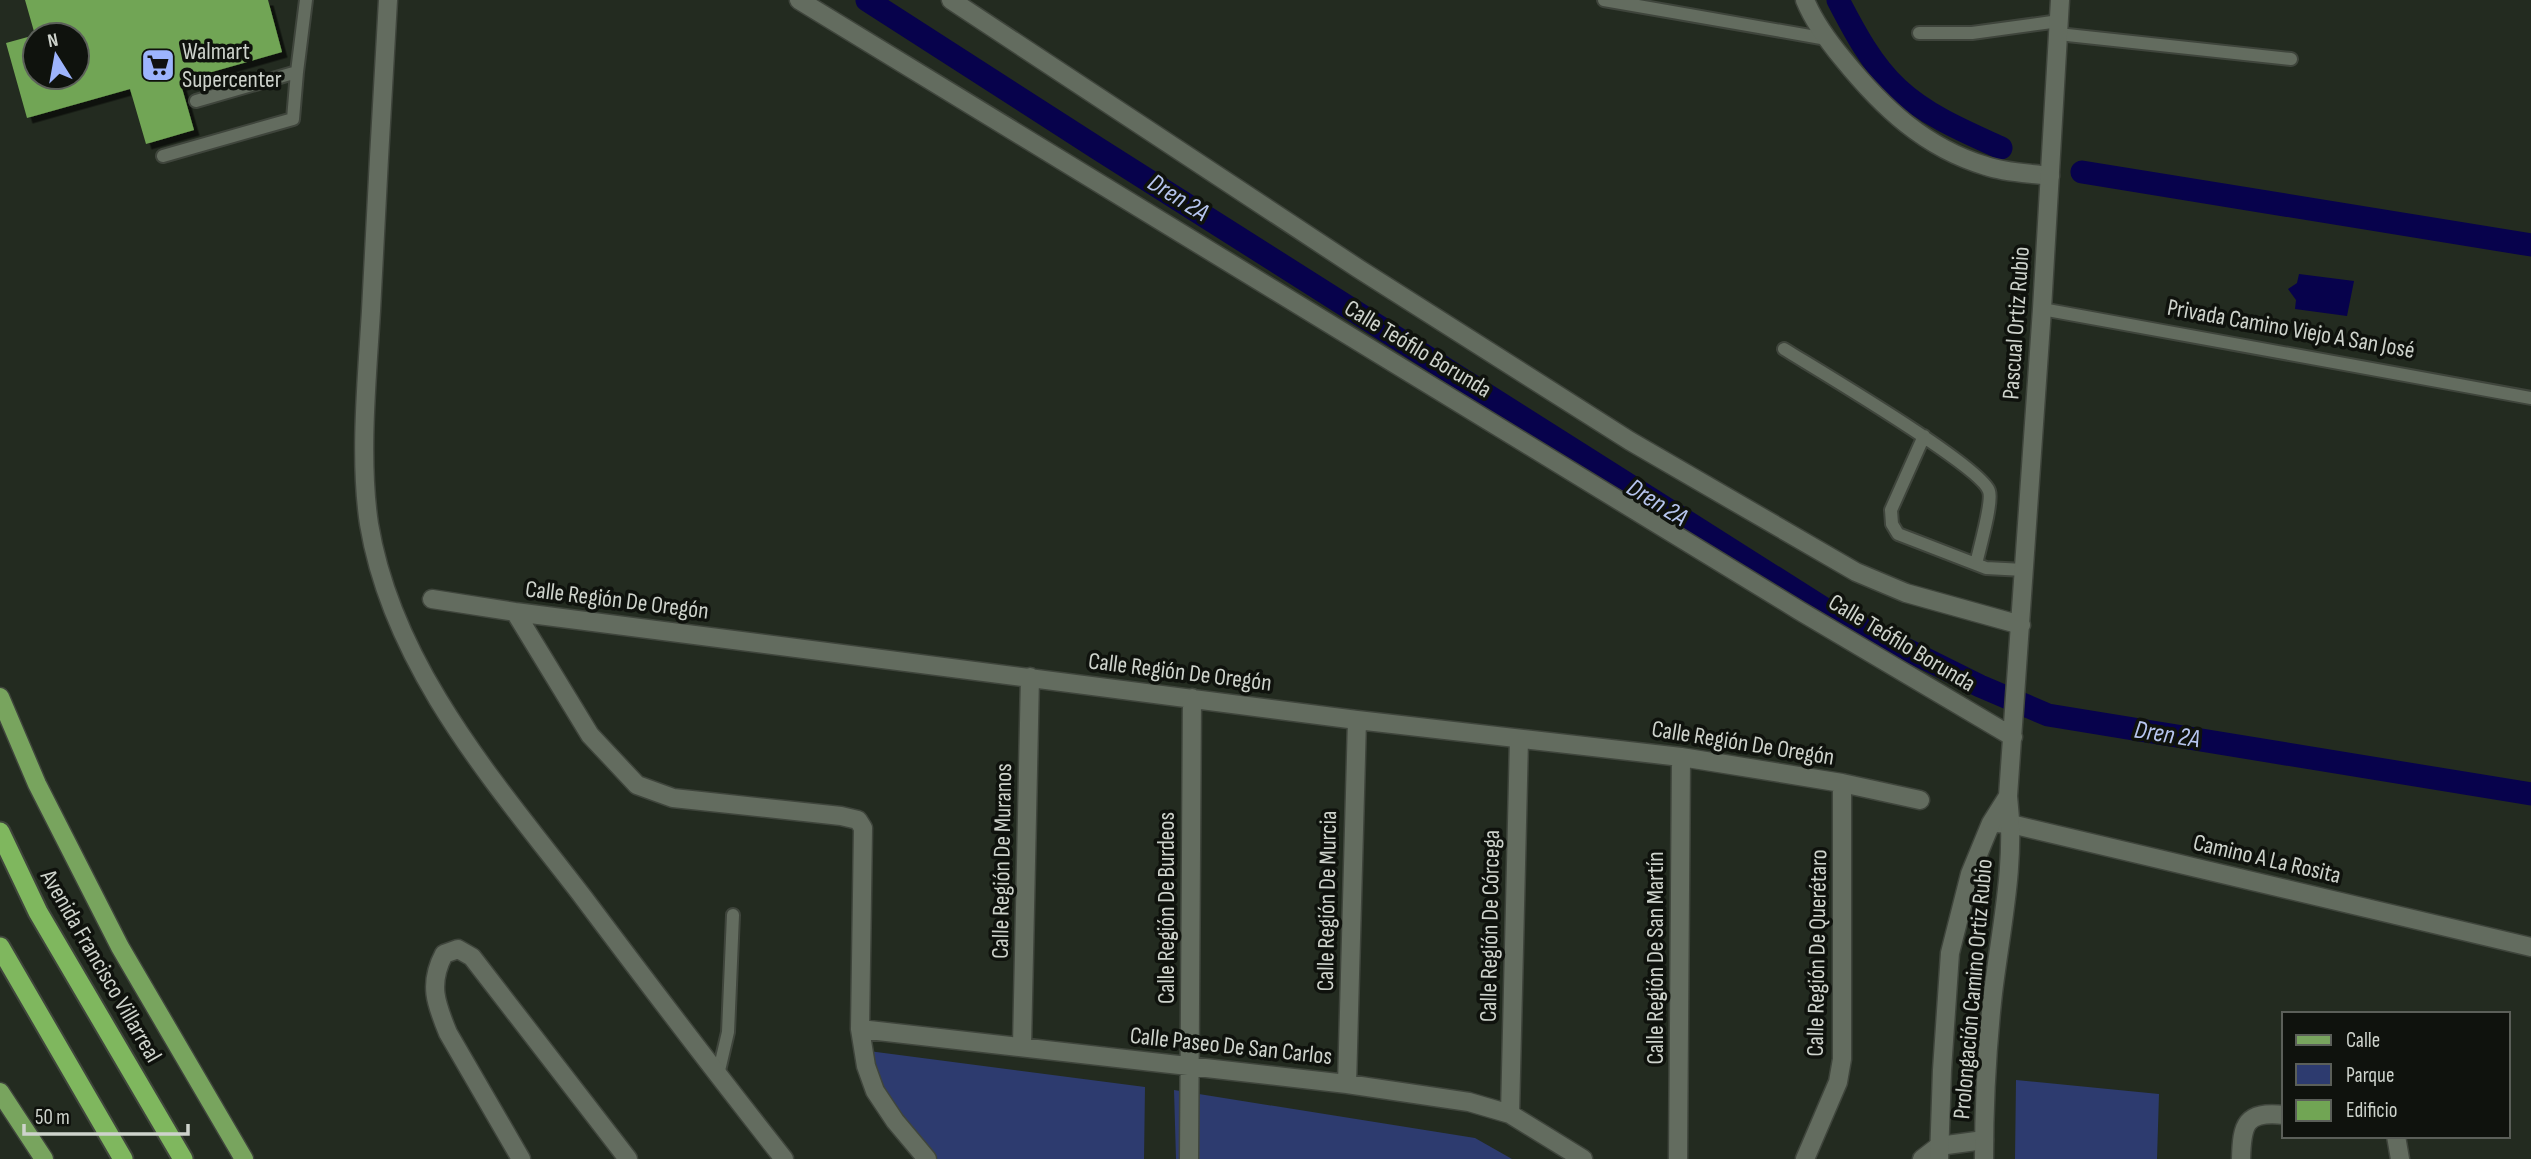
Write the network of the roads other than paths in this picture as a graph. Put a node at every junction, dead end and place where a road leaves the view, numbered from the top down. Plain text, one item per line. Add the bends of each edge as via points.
1 (306, 0) edge
2 (388, 0) edge
3 (799, 0) edge
4 (951, 0) edge
5 (1604, 0) edge
6 (1805, 0) edge
7 (2060, 0) edge
8 (2058, 28) junction
9 (1919, 33) dead end
10 (1827, 39) junction
11 (2291, 59) dead end
12 (297, 72) junction
13 (196, 101) dead end
14 (163, 156) dead end
15 (2050, 176) junction
16 (2042, 309) junction
17 (1784, 349) dead end
18 (2531, 398) edge
19 (1924, 436) junction
20 (1976, 564) junction
21 (2024, 570) junction
22 (432, 599) dead end
23 (515, 612) junction
24 (2021, 625) junction
25 (1030, 677) junction
26 (0, 697) edge
27 (1192, 698) junction
28 (1357, 720) junction
29 (2013, 737) junction
30 (1519, 739) junction
31 (1681, 757) junction
32 (1842, 783) junction
33 (2008, 796) junction
34 (1920, 800) dead end
35 (1991, 823) junction
36 (2011, 824) junction
37 (0, 832) edge
38 (733, 915) dead end
39 (0, 947) edge
40 (2531, 947) edge
41 (860, 1029) junction
42 (1022, 1046) junction
43 (1190, 1067) junction
44 (718, 1075) junction
45 (1347, 1084) junction
46 (0, 1092) edge
47 (1510, 1114) junction
48 (2282, 1115) edge
49 (2396, 1138) edge
50 (1984, 1140) junction
51 (1939, 1153) edge
52 (44, 1159) edge
53 (123, 1159) edge
54 (183, 1159) edge
55 (244, 1159) edge
56 (521, 1159) edge
57 (628, 1159) edge
58 (785, 1159) edge
59 (927, 1159) edge
60 (1189, 1159) edge
61 (1583, 1159) edge
62 (1678, 1159) edge
63 (1805, 1159) edge
64 (1922, 1159) edge
65 (1984, 1159) edge
66 (2241, 1159) edge
67 (2400, 1159) edge

1 - 12 lane
2 - 44 street via 365,419 369,524 378,561 400,627 424,677 457,727
3 - 29 street, Calle Teófilo Borunda
4 - 24 street, Calle Teófilo Borunda via 1630,442 1856,572 1906,593
5 - 10 lane
6 - 10 street
7 - 8 street, Pascual Ortiz Rubio
8 - 9 lane
8 - 11 lane
8 - 15 street, Pascual Ortiz Rubio
10 - 15 street via 1867,89 1924,138 1989,167
12 - 13 lane
12 - 14 lane via 293,119
15 - 16 street, Pascual Ortiz Rubio
16 - 18 lane, Privada Camino Viejo A San José
16 - 21 street, Pascual Ortiz Rubio
17 - 19 lane
19 - 20 lane via 1989,488
19 - 20 lane via 1891,510 1892,524 1898,534
20 - 21 lane
21 - 24 street, Pascual Ortiz Rubio
22 - 23 street, Calle Región De Oregón
23 - 25 street, Calle Región De Oregón
23 - 41 street via 590,735 637,785 673,798 858,820 864,838
24 - 29 street, Pascual Ortiz Rubio
25 - 27 street, Calle Región De Oregón
25 - 42 street, Calle Región De Muranos
26 - 55 main road via 37,784 120,947
27 - 28 street, Calle Región De Oregón
27 - 43 street, Calle Región De Burdeos
28 - 30 street, Calle Región De Oregón
28 - 45 street, Calle Región De Murcia
29 - 33 street, Prolongación Camino Ortiz Rubio
30 - 31 street, Calle Región De Oregón
30 - 47 street, Calle Región De Córcega
31 - 32 street, Calle Región De Oregón
31 - 62 street, Calle Región De San Martín
32 - 34 street, Calle Región De Oregón
32 - 63 street, Calle Región De Querétaro via 1842,1059 1838,1082
33 - 35 street, Prolongación Camino Ortiz Rubio
33 - 36 street, Prolongación Camino Ortiz Rubio
35 - 36 street, Camino A La Rosita
35 - 51 street, Prolongación Camino Ortiz Rubio via 1970,874 1950,953
36 - 40 street, Camino A La Rosita
36 - 50 street, Prolongación Camino Ortiz Rubio
37 - 54 highway, Avenida Francisco Villarreal via 38,912
38 - 44 lane via 728,1032
39 - 53 highway
41 - 42 street, Calle Paseo De San Carlos
41 - 59 street via 875,1091
42 - 43 street, Calle Paseo De San Carlos
43 - 45 street, Calle Paseo De San Carlos
43 - 60 street, Calle Región De Burdeos
44 - 58 street
45 - 47 street, Calle Paseo De San Carlos via 1469,1102
46 - 52 main road
47 - 61 street, Calle Paseo De San Carlos
48 - 66 street via 2250,1119 2244,1126
49 - 67 street
50 - 51 street
50 - 65 street, Prolongación Camino Ortiz Rubio
51 - 64 street
56 - 57 street via 439,1012 436,968 444,954 458,949 472,957

